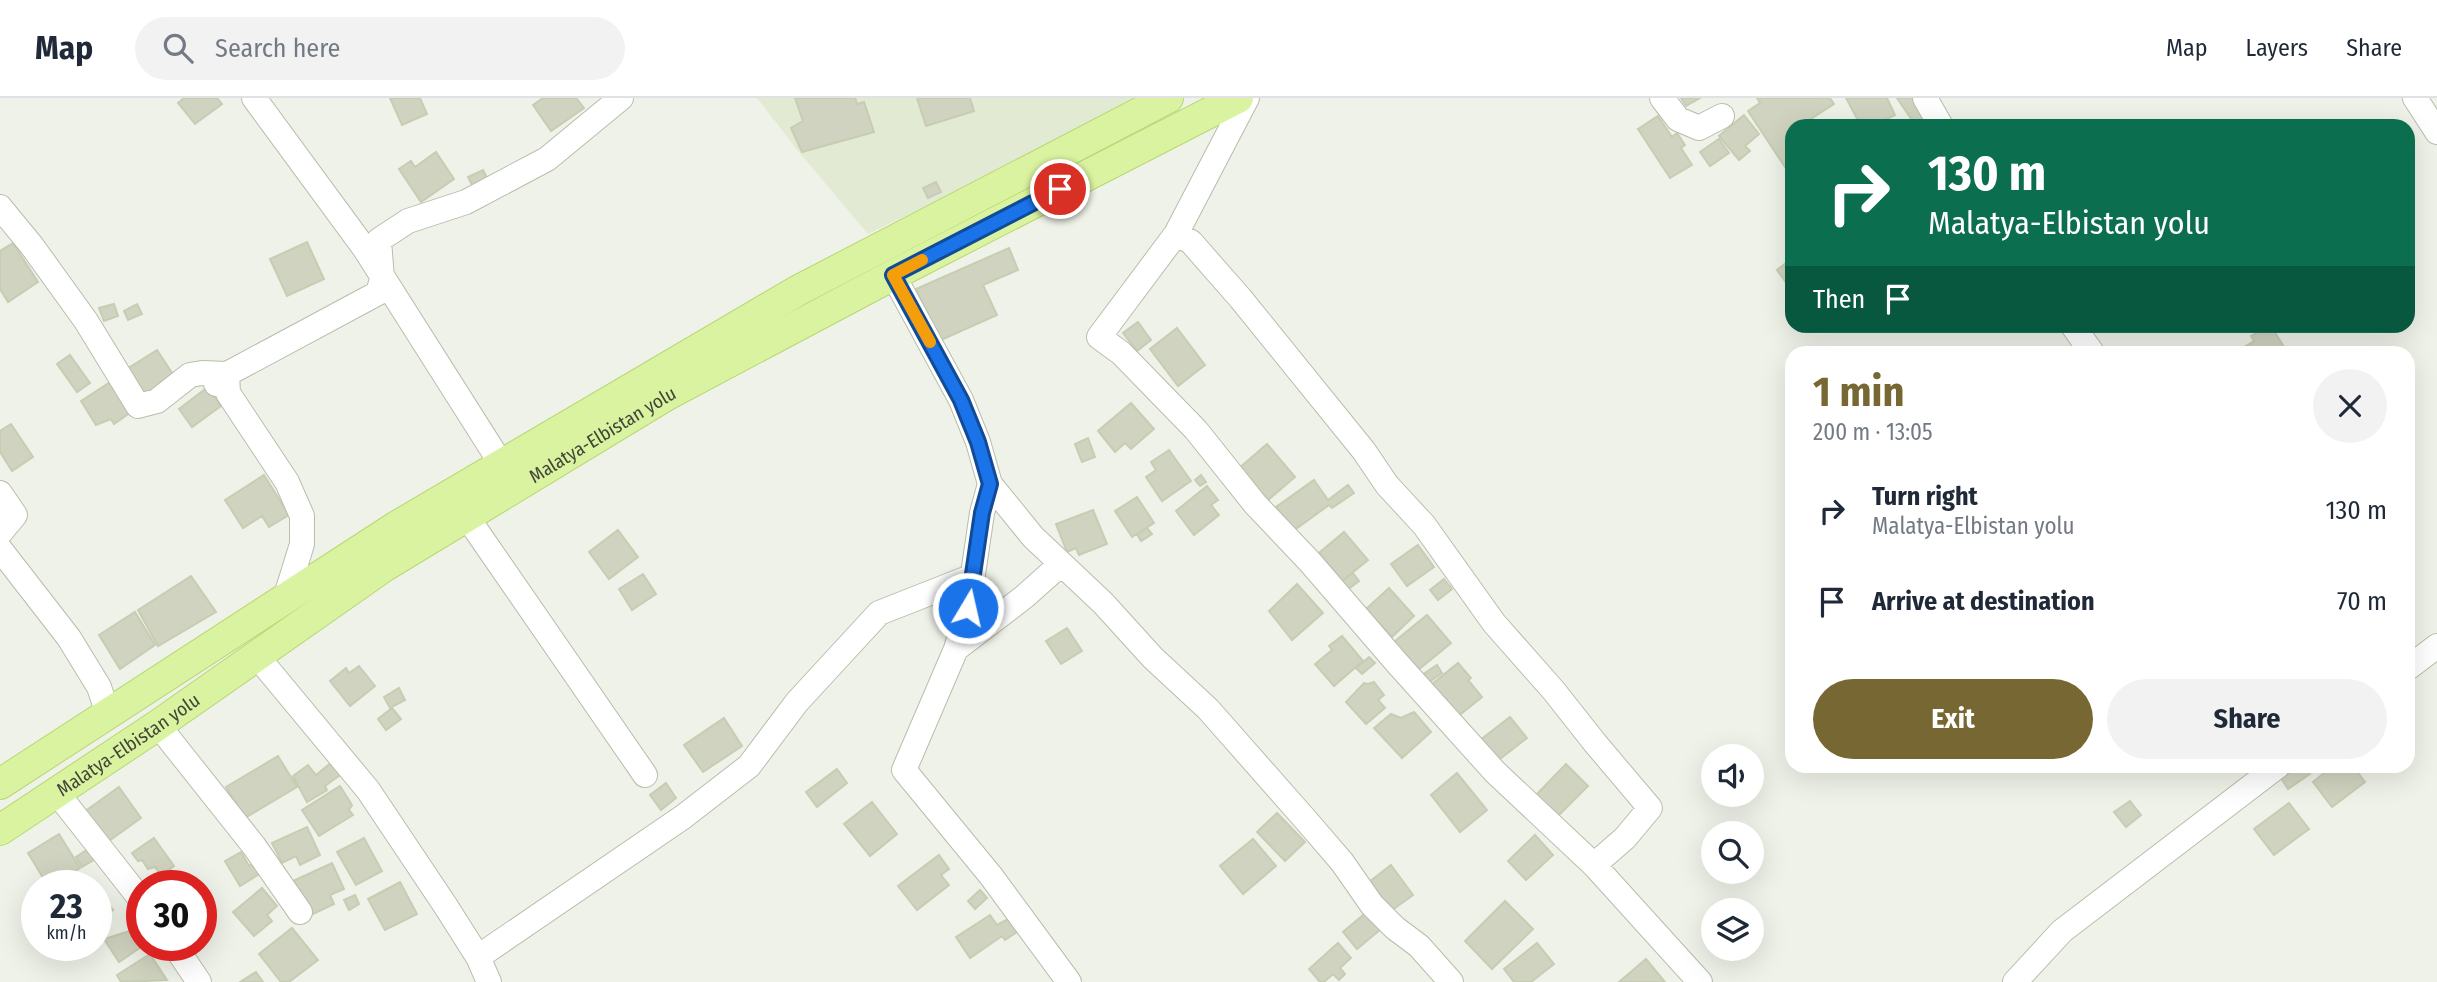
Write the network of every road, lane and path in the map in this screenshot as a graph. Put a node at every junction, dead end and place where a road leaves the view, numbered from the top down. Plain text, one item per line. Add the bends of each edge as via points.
1 (254, 98) edge
2 (621, 98) edge
3 (1168, 98) edge
4 (1238, 98) edge
5 (1247, 98) edge
6 (1662, 98) edge
7 (1925, 98) edge
8 (2415, 98) edge
9 (1721, 116) dead end
10 (1937, 119) edge
11 (2437, 132) edge
12 (0, 207) edge
13 (1176, 234) junction
14 (893, 275) junction
15 (382, 279) junction
16 (219, 381) junction
17 (502, 465) junction
18 (990, 484) junction
19 (0, 493) edge
20 (467, 517) junction
21 (0, 533) edge
22 (0, 549) edge
23 (1061, 564) junction
24 (973, 576) junction
25 (285, 599) junction
26 (2437, 646) edge
27 (956, 649) junction
28 (256, 655) junction
29 (2415, 663) edge
30 (108, 714) junction
31 (158, 725) junction
32 (2269, 773) edge
33 (645, 775) dead end
34 (0, 784) edge
35 (57, 793) junction
36 (0, 830) edge
37 (1594, 865) junction
38 (126, 881) edge
39 (300, 912) dead end
40 (478, 957) junction
41 (185, 961) edge
42 (199, 982) edge
43 (489, 982) edge
44 (1069, 982) edge
45 (1451, 982) edge
46 (1700, 982) edge
47 (2015, 982) edge

1 - 15 street
2 - 15 street via 547,159 466,202 408,221 379,240
3 - 17 main road, Malatya-Elbistan yolu via 797,291
4 - 14 main road, Malatya-Elbistan yolu
5 - 13 street
6 - 9 street via 1678,119 1699,128
7 - 10 street
8 - 11 street
12 - 16 street via 86,321 138,406 157,401 190,375 202,373
13 - 37 street via 1191,242 1241,299 1387,485 1424,525 1494,623 1650,808
13 - 37 street via 1100,337 1196,430 1255,504 1495,772
14 - 18 street via 961,400
14 - 20 main road, Malatya-Elbistan yolu via 667,395
15 - 16 street via 378,293
15 - 17 street
16 - 25 street via 287,482 302,516 302,544
17 - 25 main road, Malatya-Elbistan yolu
18 - 23 street via 1032,537
18 - 24 street
19 - 21 street via 15,515
20 - 28 main road, Malatya-Elbistan yolu via 385,566
20 - 33 street
22 - 30 street via 69,638 100,687
23 - 27 street
23 - 45 street via 1208,709 1342,862 1372,905
24 - 27 street
24 - 40 street via 879,613 797,702 749,766 683,817
25 - 30 main road, Malatya-Elbistan yolu
26 - 29 street
27 - 44 street via 904,770 991,876
28 - 31 main road, Malatya-Elbistan yolu
28 - 40 street via 368,790
30 - 34 main road, Malatya-Elbistan yolu
31 - 35 main road, Malatya-Elbistan yolu
31 - 39 street
32 - 47 street via 2062,931
35 - 36 main road, Malatya-Elbistan yolu
35 - 38 street
37 - 46 street
40 - 43 street
41 - 42 street

